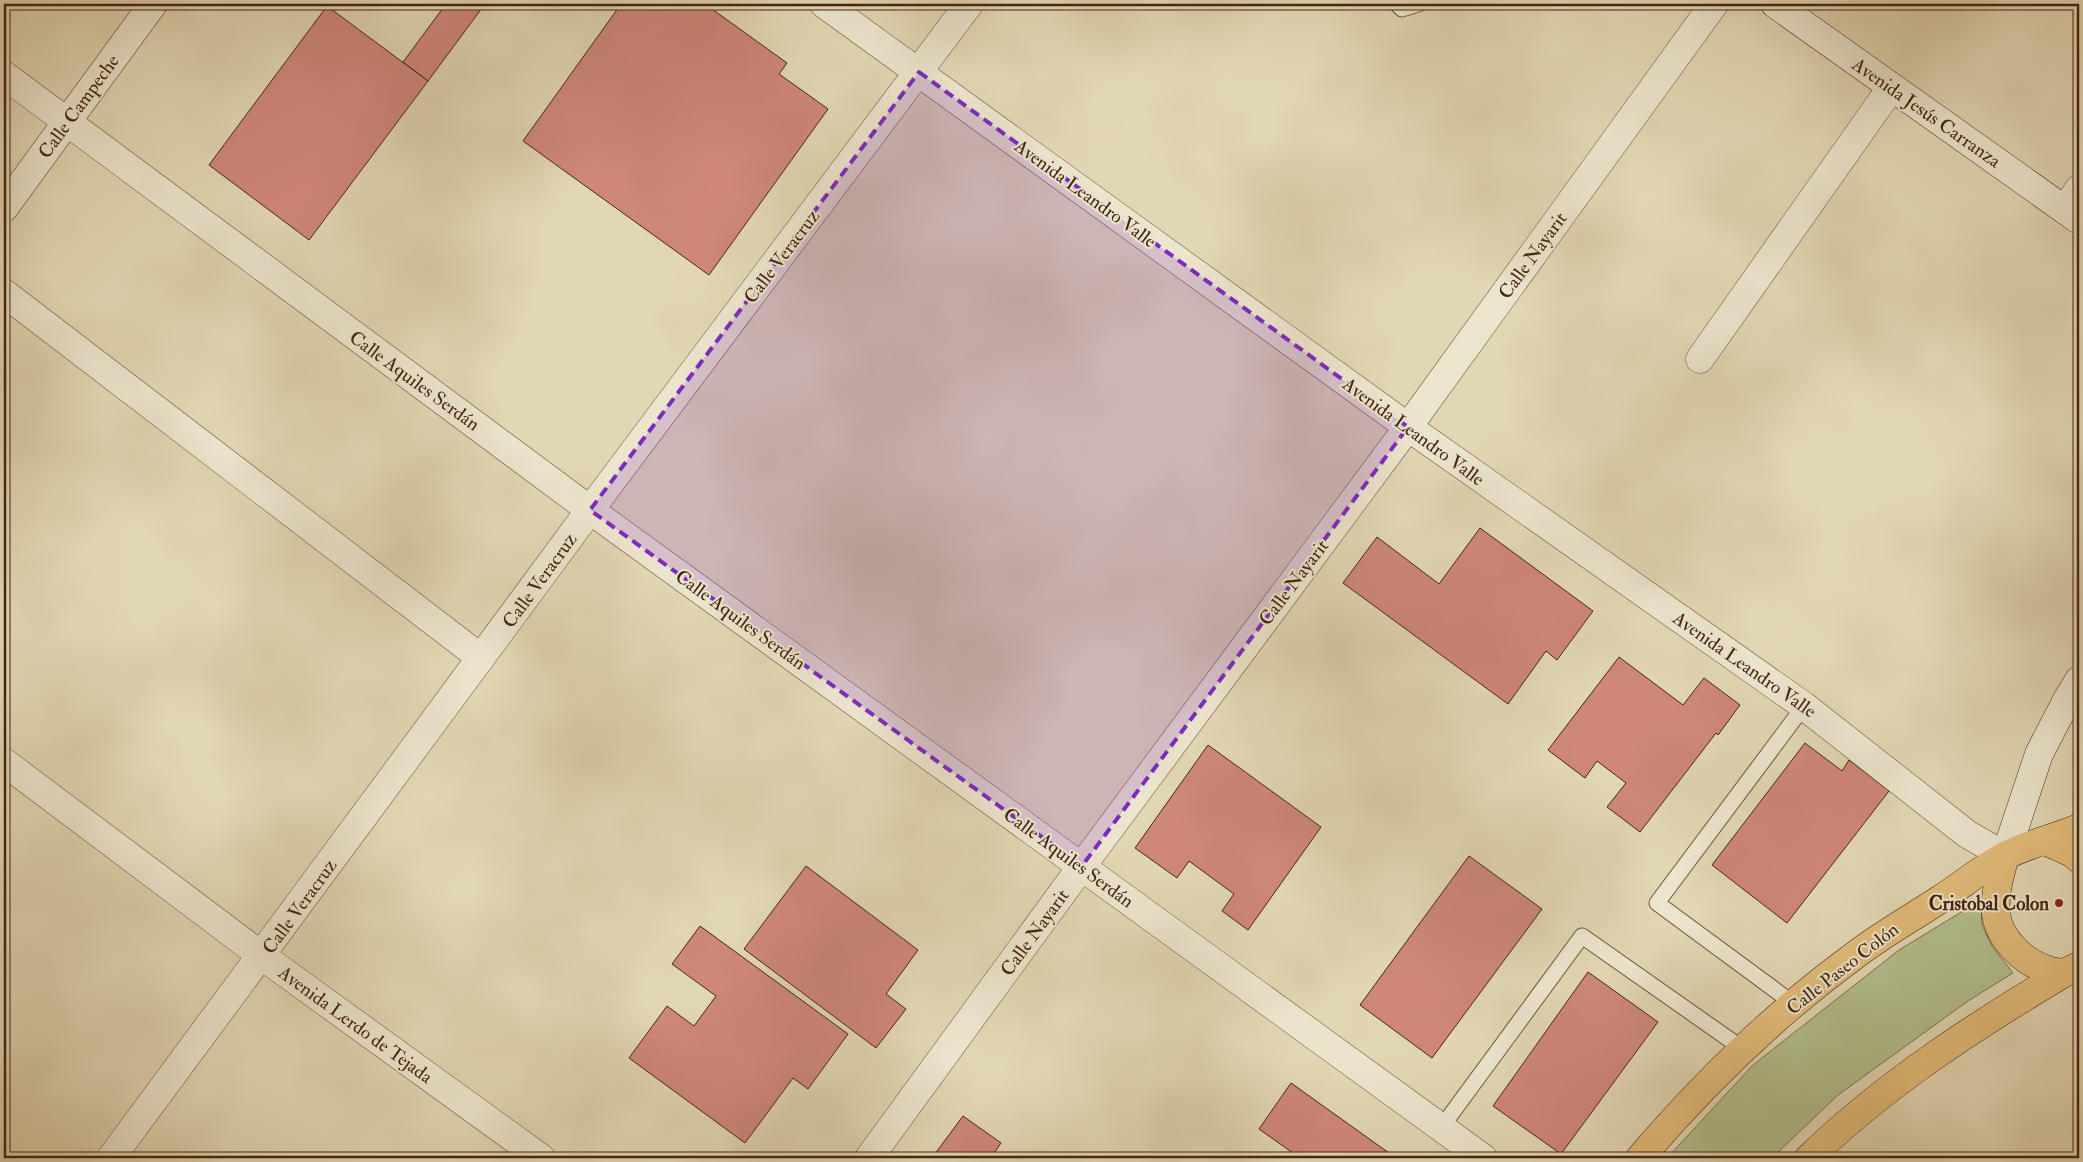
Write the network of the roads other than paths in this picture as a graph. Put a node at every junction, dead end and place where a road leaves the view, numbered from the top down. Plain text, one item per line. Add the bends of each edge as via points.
1 (153, 4) edge
2 (824, 4) edge
3 (969, 4) edge
4 (1396, 4) edge
5 (1418, 4) edge
6 (1714, 4) edge
7 (1775, 4) edge
8 (919, 72) junction
9 (4, 75) edge
10 (1891, 88) junction
11 (66, 122) junction
12 (2074, 206) edge
13 (4, 208) edge
14 (4, 293) edge
15 (1700, 359) dead end
16 (1408, 427) junction
17 (590, 510) junction
18 (481, 658) junction
19 (2079, 680) edge
20 (1804, 706) junction
21 (4, 762) edge
22 (2079, 828) edge
23 (2045, 841) junction
24 (2005, 856) junction
25 (2079, 859) edge
26 (1082, 866) junction
27 (262, 956) junction
28 (2072, 969) edge
29 (1794, 1004) junction
30 (1743, 1049) junction
31 (1441, 1128) junction
32 (111, 1158) edge
33 (541, 1158) edge
34 (869, 1158) edge
35 (1483, 1158) edge
36 (1640, 1158) edge
37 (1809, 1158) edge

1 - 11 street, Calle Campeche
2 - 8 street, Avenida Leandro Valle
3 - 8 street, Calle Veracruz
4 - 5 lane via 1402,9
6 - 16 street, Calle Nayarit
7 - 10 street, Avenida Jesús Carranza
8 - 16 street, Avenida Leandro Valle
8 - 17 street, Calle Veracruz
9 - 11 street, Calle Aquiles Serdán
10 - 12 street, Avenida Jesús Carranza
10 - 15 street
11 - 13 street, Calle Campeche
11 - 17 street, Calle Aquiles Serdán
14 - 18 street
16 - 20 street, Avenida Leandro Valle
16 - 26 street, Calle Nayarit
17 - 18 street, Calle Veracruz
17 - 26 street, Calle Aquiles Serdán
18 - 27 street, Calle Veracruz
19 - 24 street via 2040,754
20 - 24 street, Avenida Leandro Valle via 1967,834
20 - 29 lane via 1657,903
21 - 27 street, Avenida Lerdo de Tejada
22 - 23 main road, Calle Paseo Colón
23 - 24 main road, Calle Paseo Colón
23 - 25 main road
24 - 28 main road via 1996,898 1996,915 2006,940 2046,970
24 - 29 main road, Calle Paseo Colón via 1867,946
26 - 31 street, Calle Aquiles Serdán
26 - 34 street, Calle Nayarit
27 - 32 street, Calle Veracruz
27 - 33 street, Avenida Lerdo de Tejada
28 - 37 main road via 1974,1028 1912,1072 1872,1101
29 - 30 main road, Calle Paseo Colón
30 - 31 lane via 1582,936
30 - 36 main road, Calle Paseo Colón via 1692,1098
31 - 35 street, Calle Aquiles Serdán

